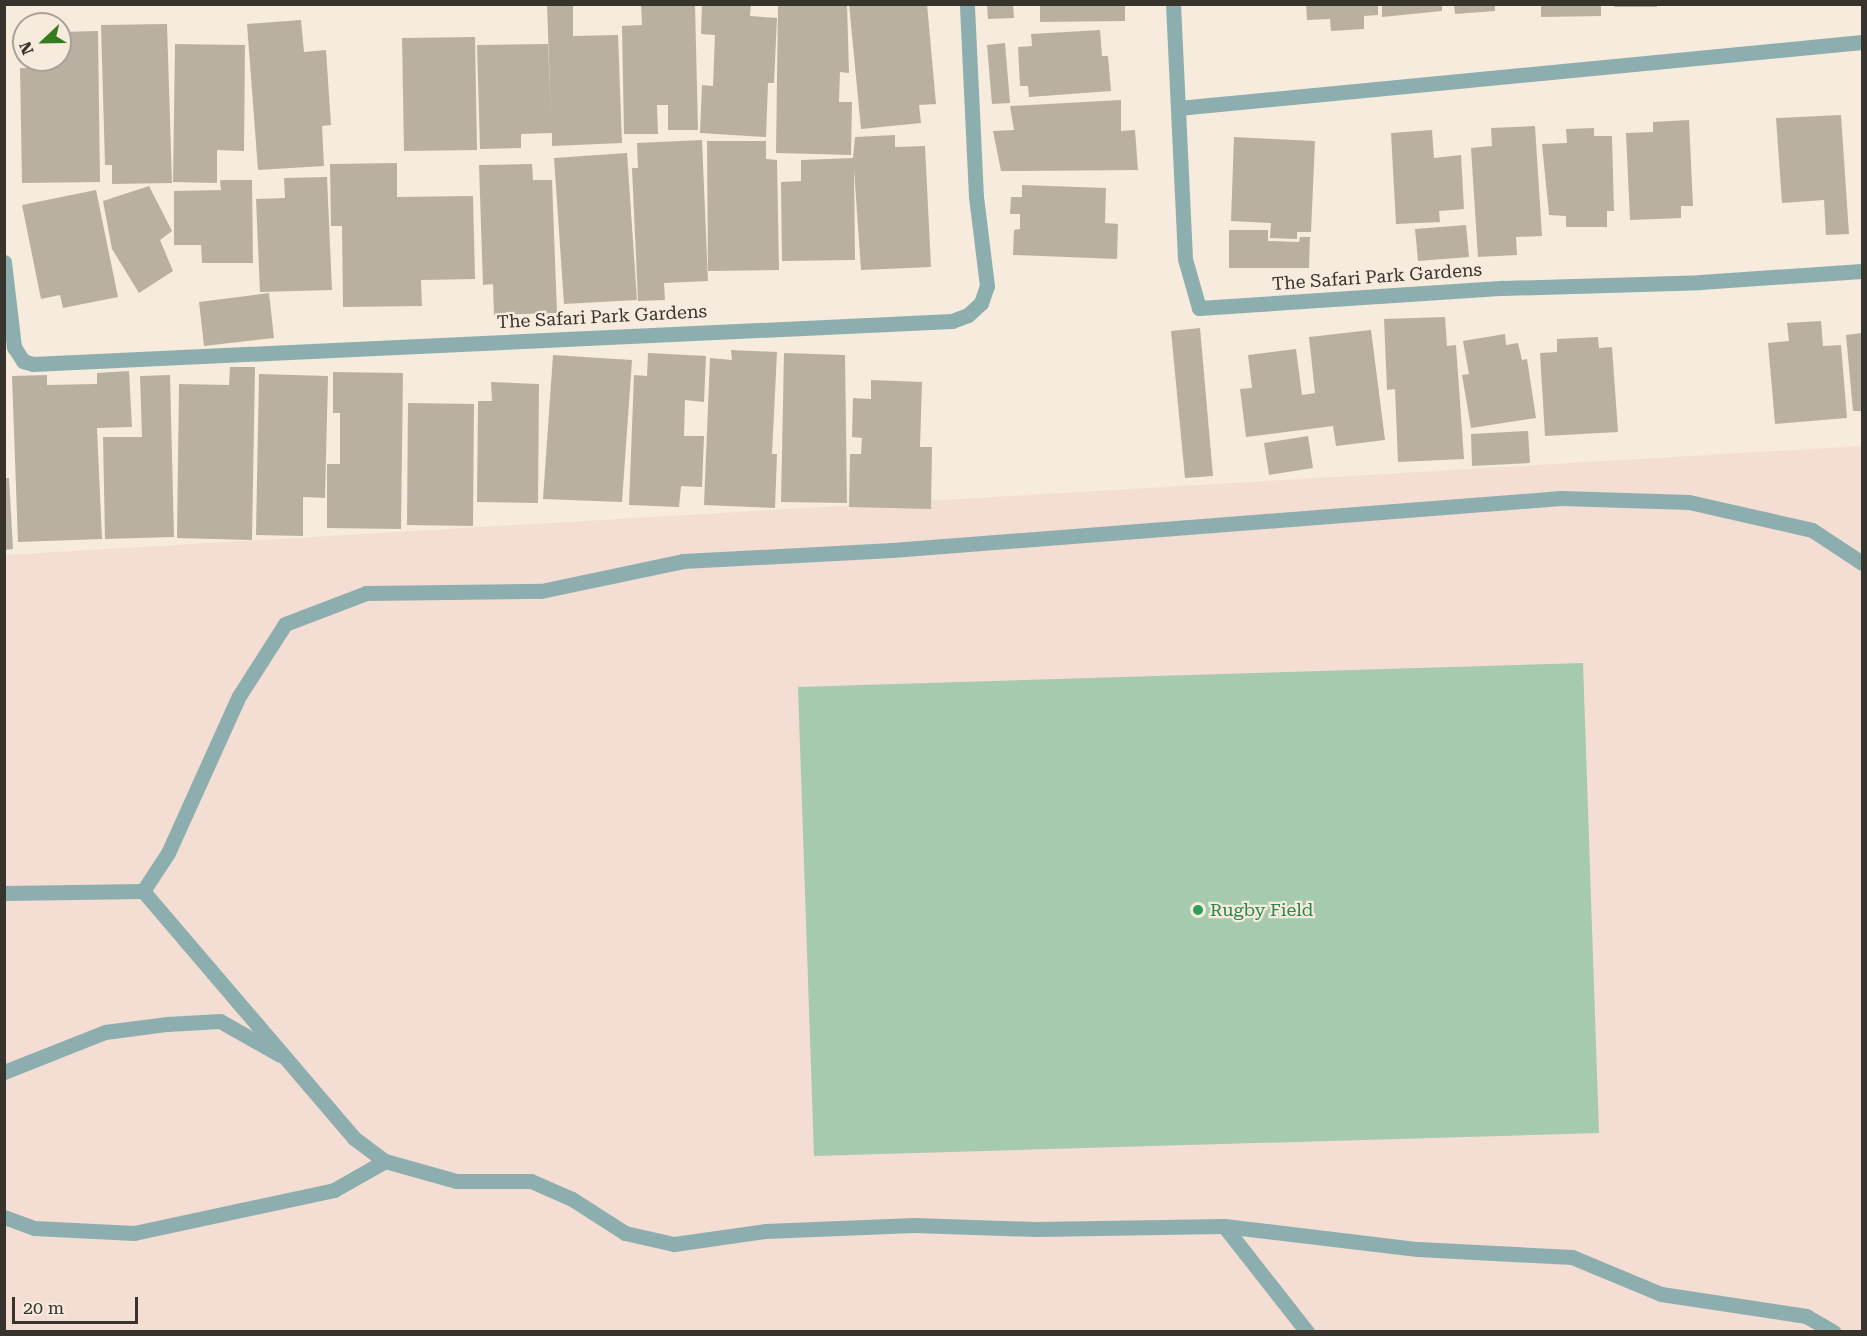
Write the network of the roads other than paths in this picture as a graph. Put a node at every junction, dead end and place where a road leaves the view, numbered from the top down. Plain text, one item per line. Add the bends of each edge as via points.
1 (967, 4) edge
2 (1173, 4) edge
3 (1863, 42) edge
4 (1178, 108) junction
5 (4, 262) edge
6 (1863, 271) edge
7 (1863, 563) edge
8 (143, 891) junction
9 (4, 893) edge
10 (293, 1062) junction
11 (4, 1072) edge
12 (385, 1161) junction
13 (4, 1217) edge
14 (1224, 1226) junction
15 (1308, 1332) edge
16 (1834, 1332) edge

1 - 5 street, The Safari Park Gardens via 976,197 987,286 981,303 968,315 952,321 33,363 23,362 14,347
2 - 4 street, The Safari Park Gardens
3 - 4 street
4 - 6 street, The Safari Park Gardens via 1185,259 1199,308 1503,288 1700,282
7 - 8 street via 1812,530 1689,502 1561,498 892,550 683,561 541,591 366,593 285,624 238,696 168,853
8 - 9 street
8 - 10 street
10 - 11 street via 220,1022 105,1032
10 - 12 street via 354,1138
12 - 13 street via 334,1190 210,1220 134,1233 34,1228
12 - 14 street via 456,1181 531,1181 572,1199 625,1233 674,1244 765,1232 903,1225 1036,1229
14 - 15 street
14 - 16 street via 1418,1249 1572,1257 1661,1294 1806,1316

